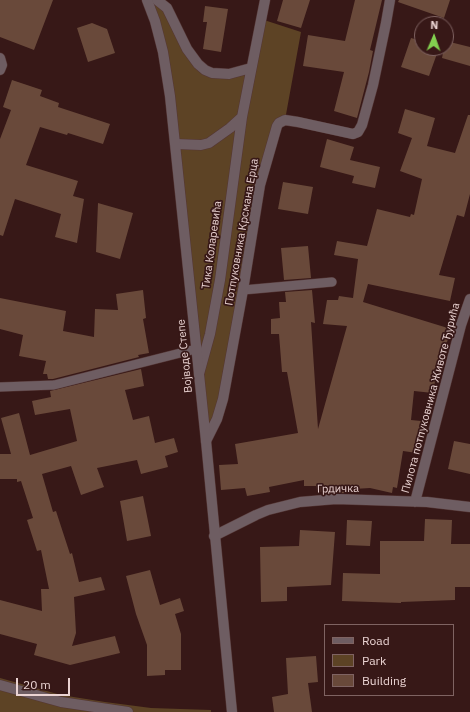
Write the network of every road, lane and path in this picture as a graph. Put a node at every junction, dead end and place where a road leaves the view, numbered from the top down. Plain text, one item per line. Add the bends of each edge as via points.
1 (147, 0) edge
2 (157, 0) edge
3 (265, 0) edge
4 (390, 0) edge
5 (251, 68) junction
6 (242, 117) junction
7 (176, 144) junction
8 (332, 282) dead end
9 (244, 290) junction
10 (470, 299) edge
11 (196, 349) junction
12 (199, 374) junction
13 (0, 387) edge
14 (206, 441) junction
15 (415, 502) junction
16 (470, 507) edge
17 (214, 536) junction
18 (0, 686) edge
19 (128, 712) edge
20 (232, 712) edge

1 - 7 street, Војводе Степе via 163,52
2 - 5 street via 167,8 187,49 205,70 225,74
3 - 5 street, Тика Коларевића
4 - 9 street, Потпуковника Крсмана Ерца via 372,85 358,132 353,134 285,120 277,126 260,185
5 - 6 street, Тика Коларевића
6 - 7 street via 209,142 201,145
6 - 12 street, Тика Коларевића via 220,280 210,334
7 - 11 street, Војводе Степе
8 - 9 lane
9 - 14 street, Потпуковника Крсмана Ерца via 223,399
10 - 15 street, Пилота потпуковника Животе Ђурића
11 - 12 street, Војводе Степе
11 - 13 lane via 54,385
12 - 14 street, Војводе Степе
14 - 17 street, Војводе Степе
15 - 16 street, Грдичка
15 - 17 street, Грдичка via 336,499 300,502 268,510
17 - 20 street, Војводе Степе
18 - 19 street via 61,702

